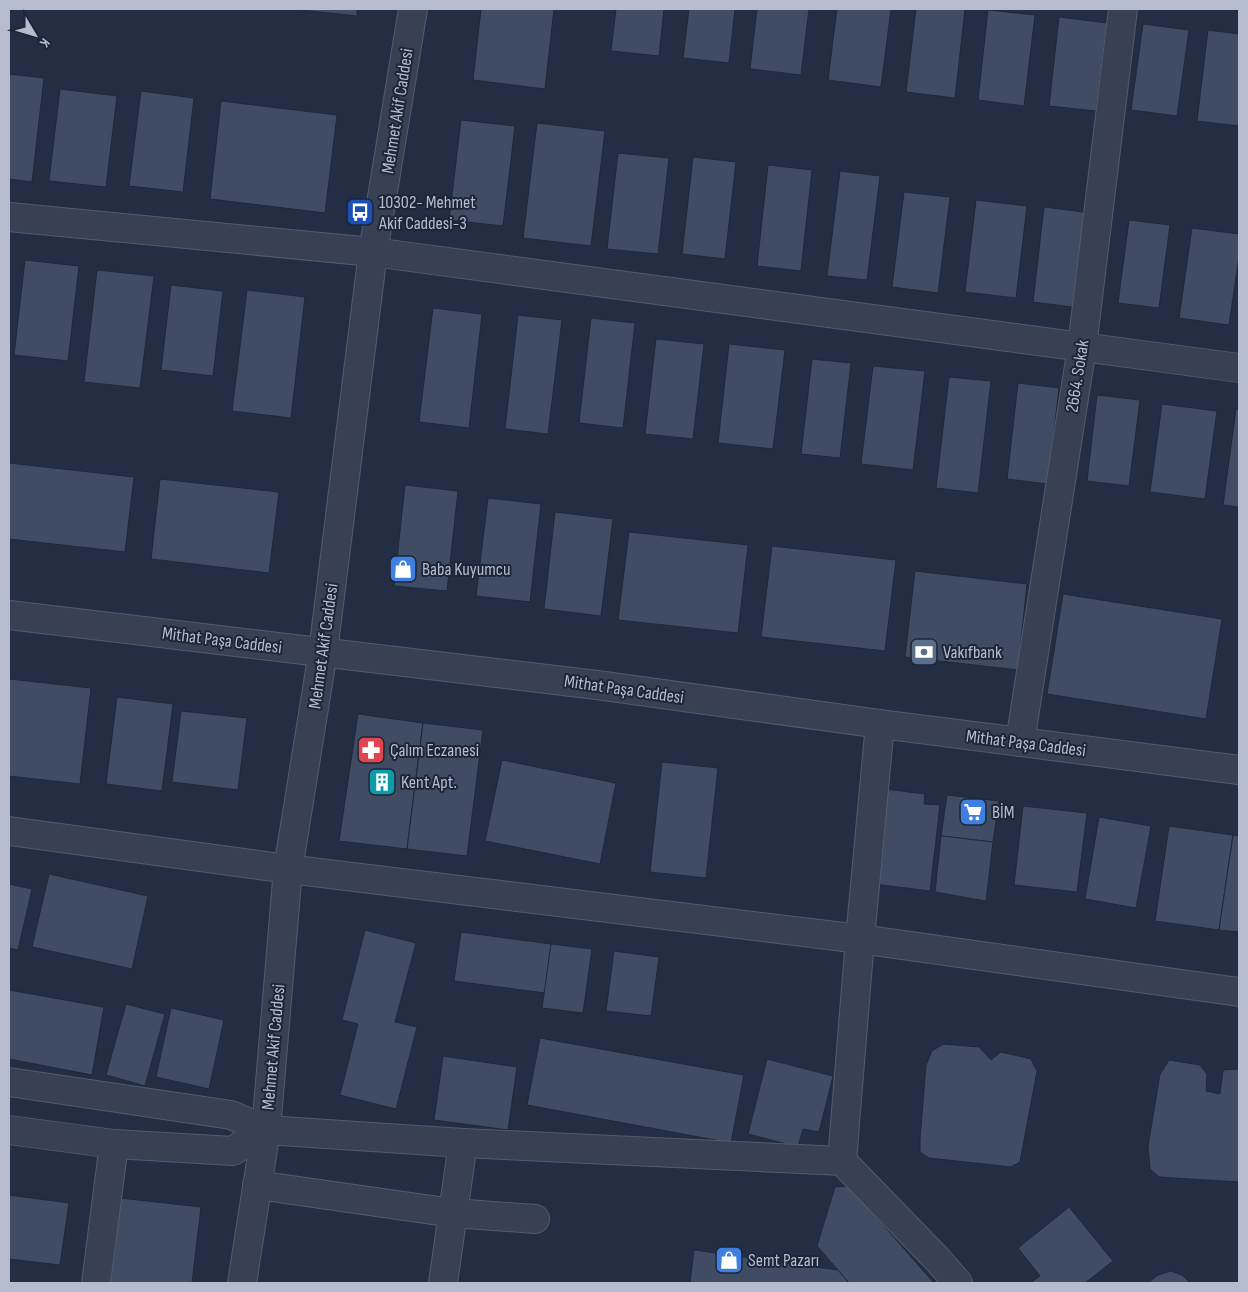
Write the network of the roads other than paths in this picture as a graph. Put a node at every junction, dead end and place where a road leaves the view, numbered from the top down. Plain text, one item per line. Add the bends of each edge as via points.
1 (414, 9) edge
2 (1123, 9) edge
3 (9, 217) edge
4 (374, 252) junction
5 (1082, 347) junction
6 (1239, 368) edge
7 (9, 615) edge
8 (323, 652) junction
9 (880, 724) junction
10 (1020, 742) junction
11 (1239, 770) edge
12 (9, 830) edge
13 (288, 869) junction
14 (860, 939) junction
15 (1239, 992) edge
16 (9, 1082) edge
17 (9, 1130) edge
18 (264, 1130) junction
19 (463, 1143) junction
20 (114, 1144) junction
21 (842, 1161) junction
22 (257, 1185) junction
23 (453, 1213) junction
24 (535, 1219) dead end
25 (96, 1283) edge
26 (242, 1283) edge
27 (443, 1283) edge
28 (958, 1283) edge

1 - 4 street, Mehmet Akif Caddesi
2 - 5 street, 2664. Sokak
3 - 4 street
4 - 5 street
4 - 8 street, Mehmet Akif Caddesi
5 - 6 street
5 - 10 street, 2664. Sokak
7 - 8 street, Mithat Paşa Caddesi
8 - 9 street, Mithat Paşa Caddesi
8 - 13 street, Mehmet Akif Caddesi
9 - 10 street, Mithat Paşa Caddesi
9 - 14 street
10 - 11 street, Mithat Paşa Caddesi
12 - 13 street
13 - 14 street
13 - 18 street, Mehmet Akif Caddesi
14 - 15 street
14 - 21 street
16 - 18 street via 231,1115
17 - 20 street
18 - 19 street
18 - 20 street via 233,1151
18 - 22 street, Mehmet Akif Caddesi
19 - 21 street
19 - 23 street
20 - 25 street
21 - 28 street
22 - 23 street
22 - 26 street, Mehmet Akif Caddesi
23 - 24 street
23 - 27 street

